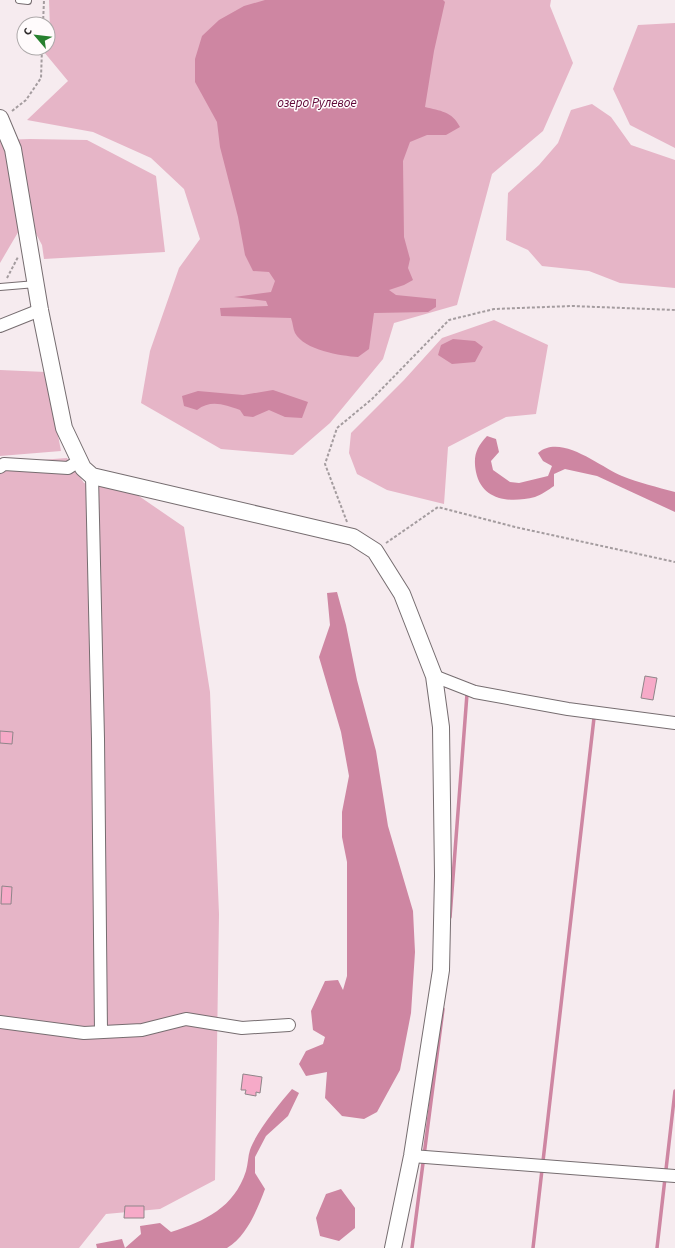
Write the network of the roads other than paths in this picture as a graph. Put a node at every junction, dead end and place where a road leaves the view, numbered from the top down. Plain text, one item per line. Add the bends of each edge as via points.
1 (19, 0) edge
2 (28, 1) dead end
3 (1, 118) edge
4 (36, 284) junction
5 (1, 287) edge
6 (40, 310) junction
7 (0, 326) edge
8 (79, 461) junction
9 (0, 467) edge
10 (92, 476) junction
11 (434, 676) junction
12 (675, 723) edge
13 (0, 1022) edge
14 (289, 1025) dead end
15 (101, 1032) junction
16 (412, 1156) junction
17 (675, 1176) edge
18 (393, 1248) edge

1 - 2 lane
3 - 4 street via 13,149
4 - 5 lane
4 - 6 street
6 - 7 street
6 - 8 street via 64,428
8 - 9 street via 68,468 4,464
8 - 10 street via 82,468
10 - 11 street via 353,537 375,551 402,594
10 - 15 street
11 - 12 street via 475,692 568,709
11 - 16 street via 441,727 441,970
13 - 15 street via 84,1033
14 - 15 street via 242,1028 186,1019 142,1030
16 - 17 street
16 - 18 street

